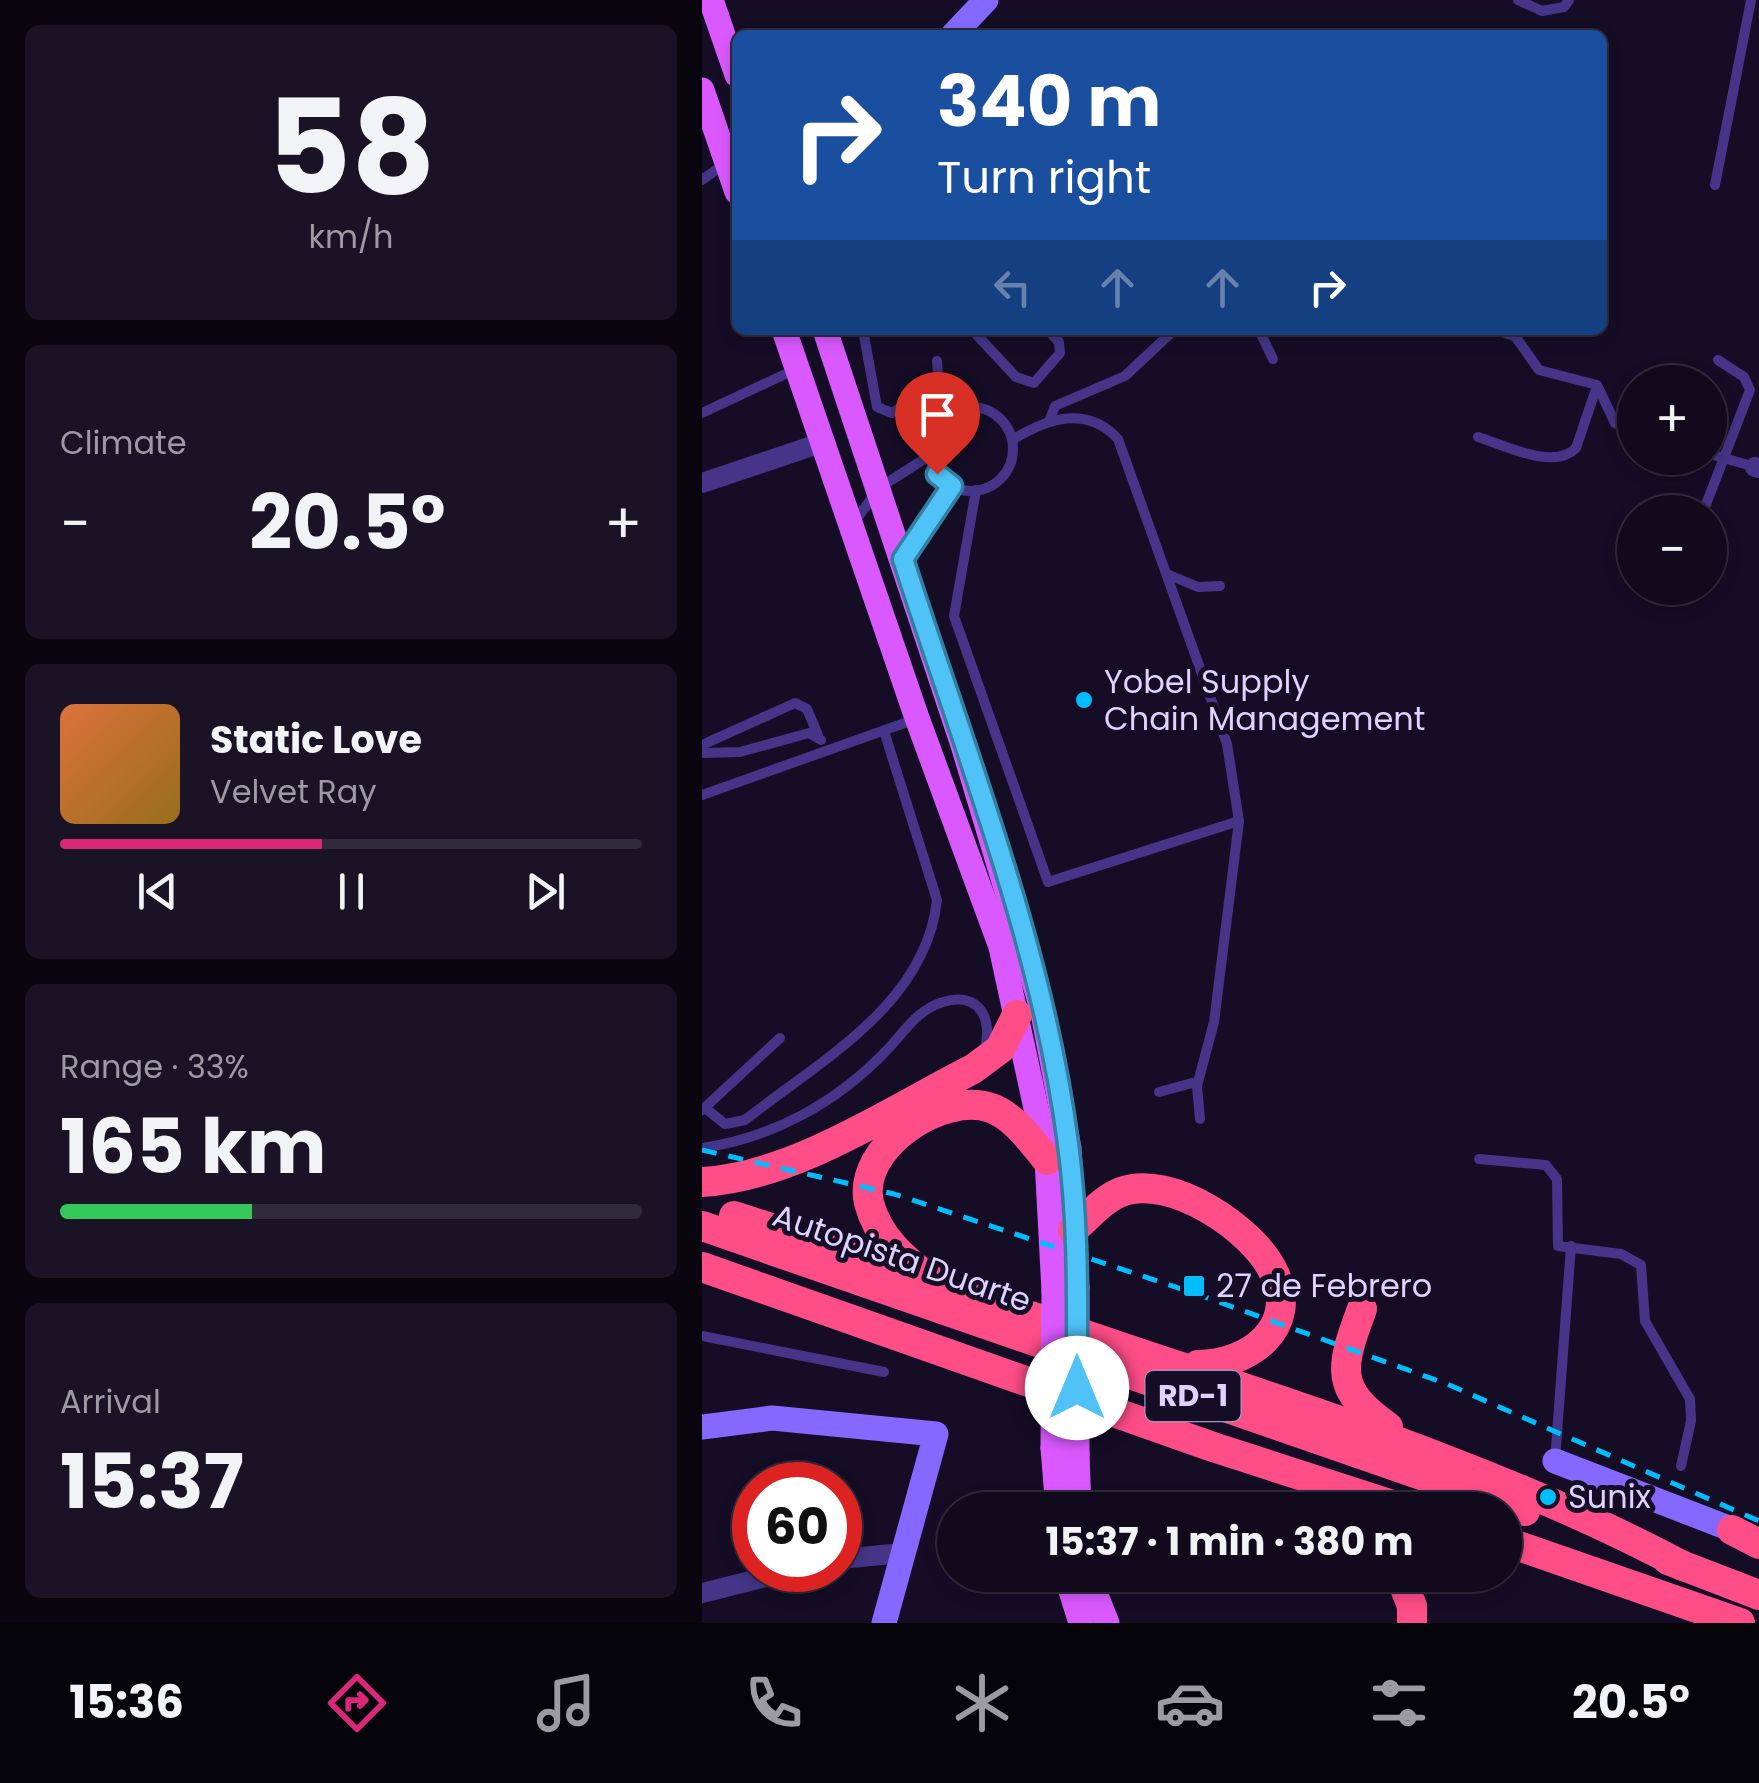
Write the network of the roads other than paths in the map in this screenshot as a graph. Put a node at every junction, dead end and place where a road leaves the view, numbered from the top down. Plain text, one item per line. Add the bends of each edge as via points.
1 (711, 0) edge
2 (986, 0) edge
3 (1518, 0) edge
4 (1569, 0) edge
5 (1752, 0) edge
6 (964, 30) edge
7 (732, 61) edge
8 (702, 90) edge
9 (727, 162) junction
10 (732, 177) edge
11 (702, 180) edge
12 (1715, 185) dead end
13 (786, 335) edge
14 (827, 335) edge
15 (864, 335) edge
16 (977, 335) edge
17 (1053, 335) edge
18 (1169, 335) edge
19 (1262, 335) edge
20 (1512, 335) edge
21 (1273, 358) dead end
22 (1718, 360) dead end
23 (937, 361) dead end
24 (1726, 365) edge
25 (1727, 366) edge
26 (797, 368) junction
27 (1597, 385) junction
28 (702, 412) edge
29 (1049, 422) junction
30 (1617, 423) edge
31 (1478, 437) dead end
32 (1012, 440) junction
33 (824, 442) junction
34 (1727, 445) edge
35 (929, 456) junction
36 (1727, 458) edge
37 (1756, 467) edge
38 (702, 483) edge
39 (952, 486) junction
40 (879, 488) junction
41 (976, 490) junction
42 (851, 527) junction
43 (903, 559) junction
44 (1166, 573) junction
45 (1220, 586) dead end
46 (917, 718) junction
47 (884, 731) junction
48 (818, 735) junction
49 (702, 745) edge
50 (962, 745) junction
51 (828, 751) junction
52 (702, 753) edge
53 (932, 756) junction
54 (702, 795) edge
55 (1239, 822) junction
56 (1017, 1015) junction
57 (780, 1038) dead end
58 (974, 1068) junction
59 (1197, 1086) junction
60 (1158, 1092) dead end
61 (704, 1108) edge
62 (1200, 1119) dead end
63 (702, 1148) edge
64 (1047, 1160) junction
65 (1479, 1160) dead end
66 (702, 1182) edge
67 (702, 1206) edge
68 (702, 1226) edge
69 (1073, 1230) junction
70 (1570, 1246) junction
71 (1064, 1262) junction
72 (702, 1267) edge
73 (930, 1280) junction
74 (1362, 1310) dead end
75 (702, 1336) edge
76 (1180, 1364) junction
77 (884, 1372) dead end
78 (702, 1427) edge
79 (1415, 1446) junction
80 (1213, 1447) junction
81 (1069, 1454) junction
82 (1555, 1461) joint
83 (1681, 1466) dead end
84 (1062, 1492) edge
85 (1076, 1492) edge
86 (1302, 1492) edge
87 (1352, 1492) edge
88 (1750, 1538) edge
89 (1522, 1547) edge
90 (903, 1553) junction
91 (862, 1557) edge
92 (1683, 1566) junction
93 (732, 1586) edge
94 (1071, 1592) edge
95 (1095, 1592) edge
96 (1407, 1592) edge
97 (702, 1593) edge
98 (1758, 1595) edge
99 (884, 1623) edge
100 (1081, 1623) edge
101 (1107, 1623) edge
102 (1412, 1623) edge
103 (1740, 1623) edge

1 - 7 main road
2 - 6 main road
3 - 4 lane via 1542,12
5 - 12 lane
8 - 9 main road
9 - 10 main road
9 - 11 lane
13 - 26 main road
14 - 40 main road
15 - 23 lane via 877,407 892,412 924,392 938,375
16 - 17 lane via 1016,377 1034,382 1060,353
18 - 29 lane via 1125,376 1055,406
19 - 21 lane
20 - 27 lane via 1539,370
22 - 24 lane
25 - 34 lane via 1750,390
26 - 28 lane
26 - 33 main road
27 - 30 lane
27 - 31 lane via 1569,455 1550,458
29 - 32 lane
29 - 44 lane via 1085,416 1118,438
32 - 35 lane via 996,415 967,406 940,420 931,432
32 - 41 lane via 1009,467
33 - 38 street
33 - 42 main road
35 - 39 lane
35 - 40 lane
36 - 37 lane
39 - 41 lane
39 - 43 lane
40 - 42 lane
40 - 43 main road
41 - 55 lane via 954,616 1048,882
42 - 46 main road
43 - 50 main road
44 - 45 lane via 1198,587
44 - 55 lane via 1227,744
46 - 47 lane
46 - 53 main road
47 - 51 lane
47 - 61 lane via 938,900 918,968 893,1002 745,1120 725,1124
48 - 49 lane via 807,709 795,703
48 - 51 lane
48 - 52 lane
50 - 53 main road
50 - 69 main road via 1042,1008 1069,1148
51 - 54 lane
53 - 56 main road via 1001,947
55 - 59 lane via 1214,1022
56 - 58 highway via 1000,1050
56 - 64 main road
57 - 61 lane
58 - 63 lane via 990,1033 986,1016 977,1004 942,1002 922,1012 829,1100 765,1134
58 - 66 highway via 780,1166
59 - 60 lane
59 - 62 lane
64 - 71 main road
64 - 73 highway via 1006,1115 979,1105 952,1107 899,1136 880,1156 868,1199 886,1239
65 - 70 lane via 1553,1170 1556,1245
67 - 73 highway
68 - 92 highway, Autopista Duarte / RD-1
69 - 71 main road
69 - 76 highway via 1122,1192 1167,1189 1198,1202 1266,1259 1279,1296 1268,1338 1237,1361
70 - 82 lane
70 - 83 lane via 1621,1254 1641,1265 1644,1321 1690,1399
71 - 81 main road, bridge
72 - 80 highway, RD-1
73 - 76 highway
74 - 79 highway via 1345,1371 1356,1404
75 - 77 lane
76 - 79 highway
78 - 90 main road via 772,1418 936,1434
79 - 92 highway via 1604,1524
80 - 86 highway
80 - 87 highway, RD-1
81 - 84 main road
81 - 85 main road
82 - 88 main road
89 - 103 highway
90 - 91 street
90 - 99 main road
92 - 98 highway, Autopista Duarte / RD-1
93 - 97 street
94 - 100 main road
95 - 101 main road
96 - 102 highway

